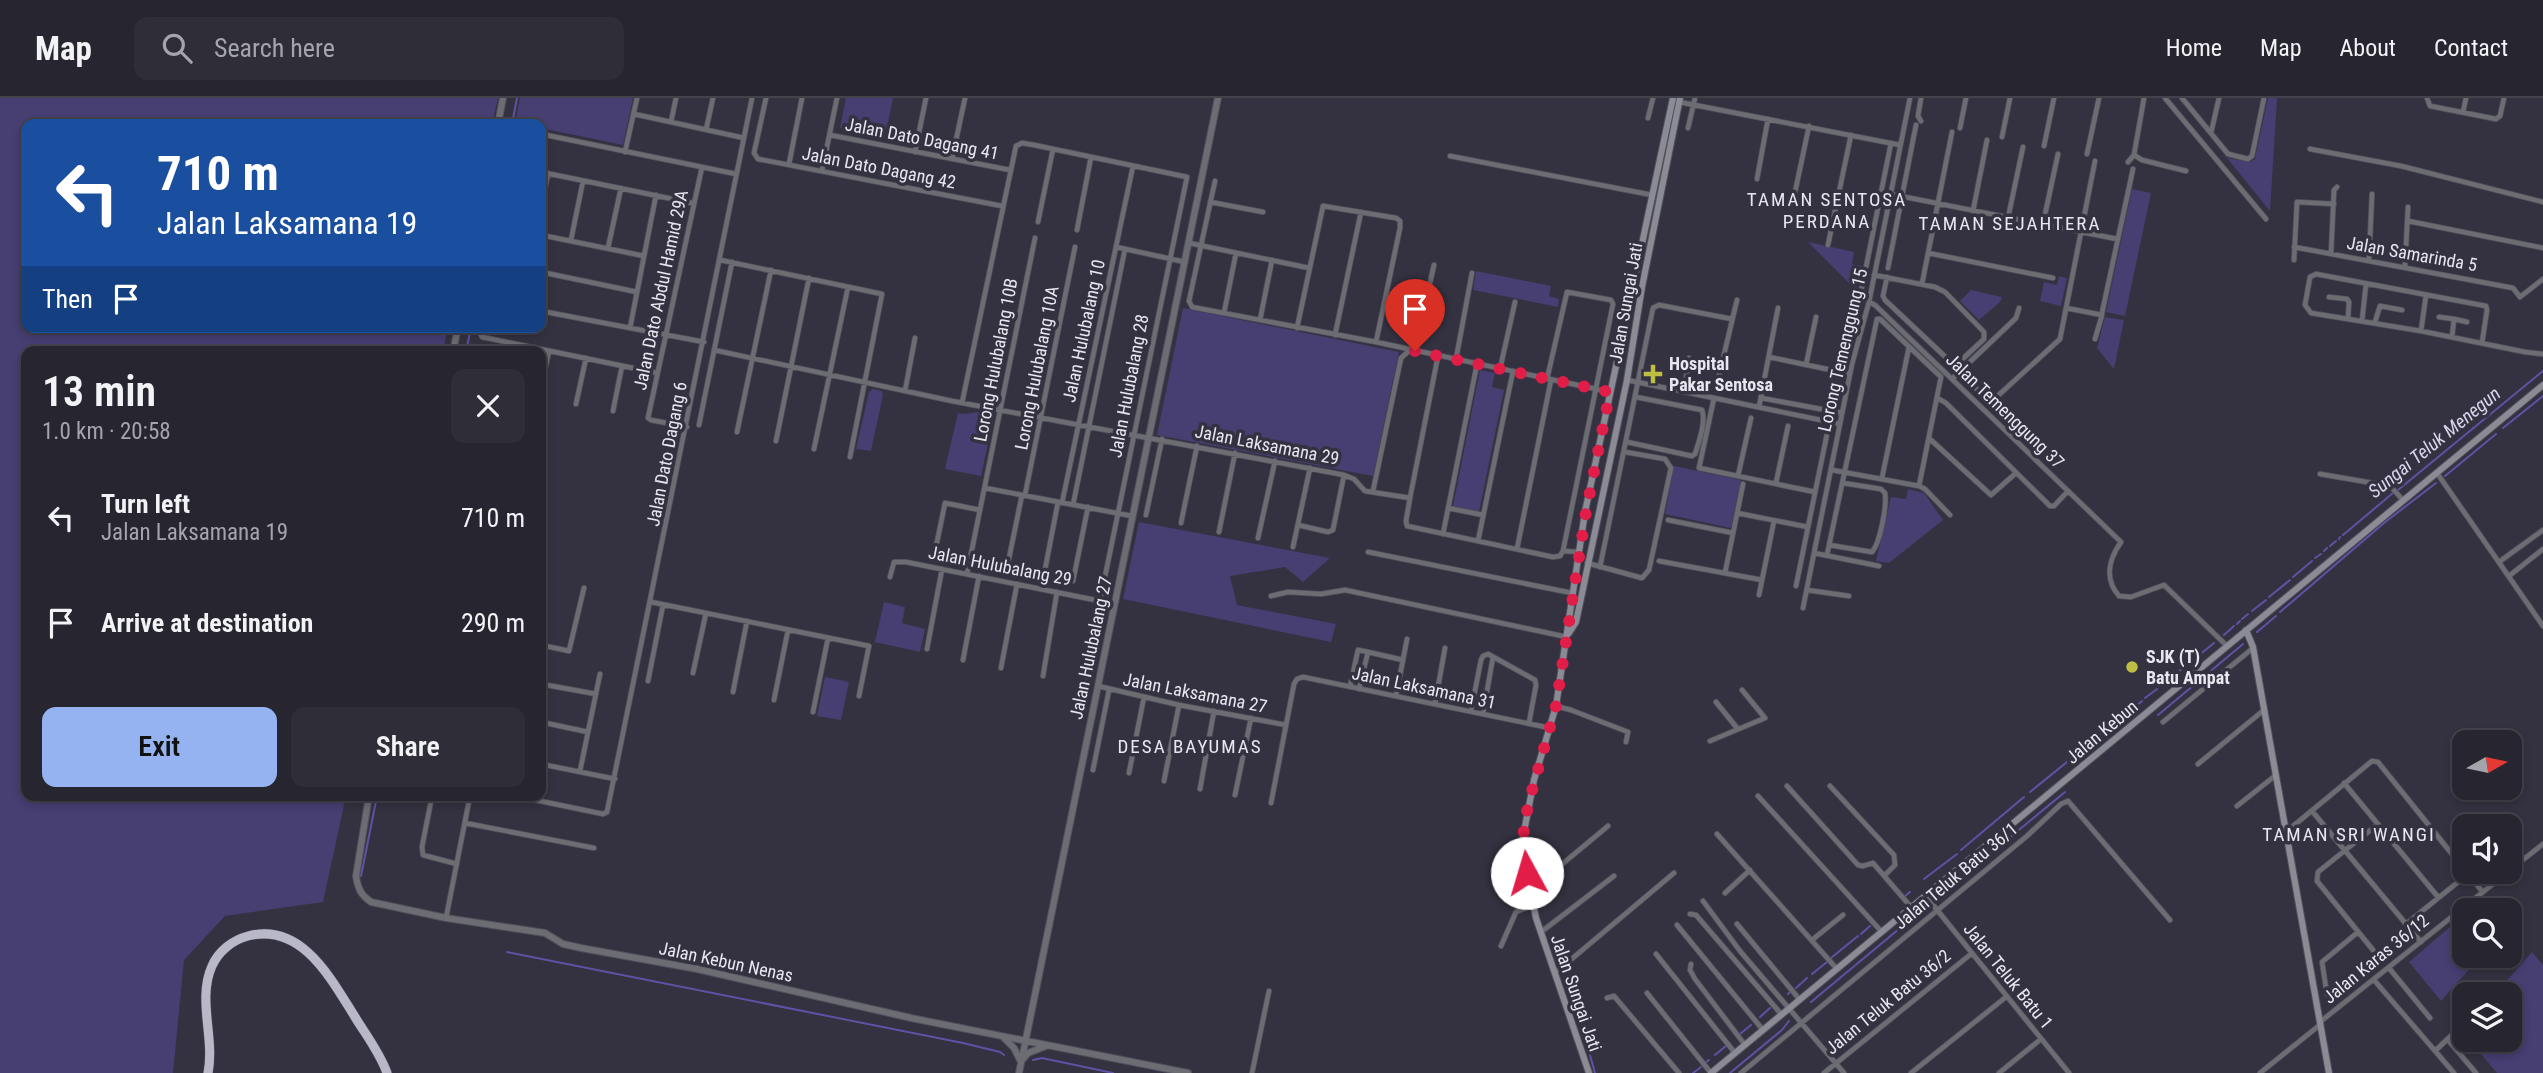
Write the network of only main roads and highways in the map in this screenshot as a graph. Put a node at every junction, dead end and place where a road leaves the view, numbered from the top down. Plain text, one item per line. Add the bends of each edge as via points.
1 (1678, 99) edge
2 (2543, 385) edge
3 (1610, 394) junction
4 (1623, 398) junction
5 (1591, 483) junction
6 (1605, 487) junction
7 (2246, 630) junction
8 (1568, 636) junction
9 (208, 1073) edge
10 (387, 1073) edge
11 (1589, 1073) edge
12 (1711, 1073) edge
13 (2329, 1073) edge

1 - 3 main road, Jalan Sungai Jati
1 - 4 main road, Jalan Sungai Jati
2 - 7 main road, Jalan Kebun
3 - 4 main road via 1611,421
3 - 5 main road, Jalan Sungai Jati
4 - 6 main road, Jalan Sungai Jati
5 - 6 main road via 1604,455
5 - 8 main road, Jalan Sungai Jati
6 - 8 main road, Jalan Sungai Jati via 1576,622
7 - 12 main road, Jalan Kebun
7 - 13 main road via 2265,710
8 - 11 main road, Jalan Sungai Jati via 1551,728 1525,822 1524,850 1533,905
9 - 10 highway via 208,976 218,956 233,942 254,934 276,934 308,951 334,983

